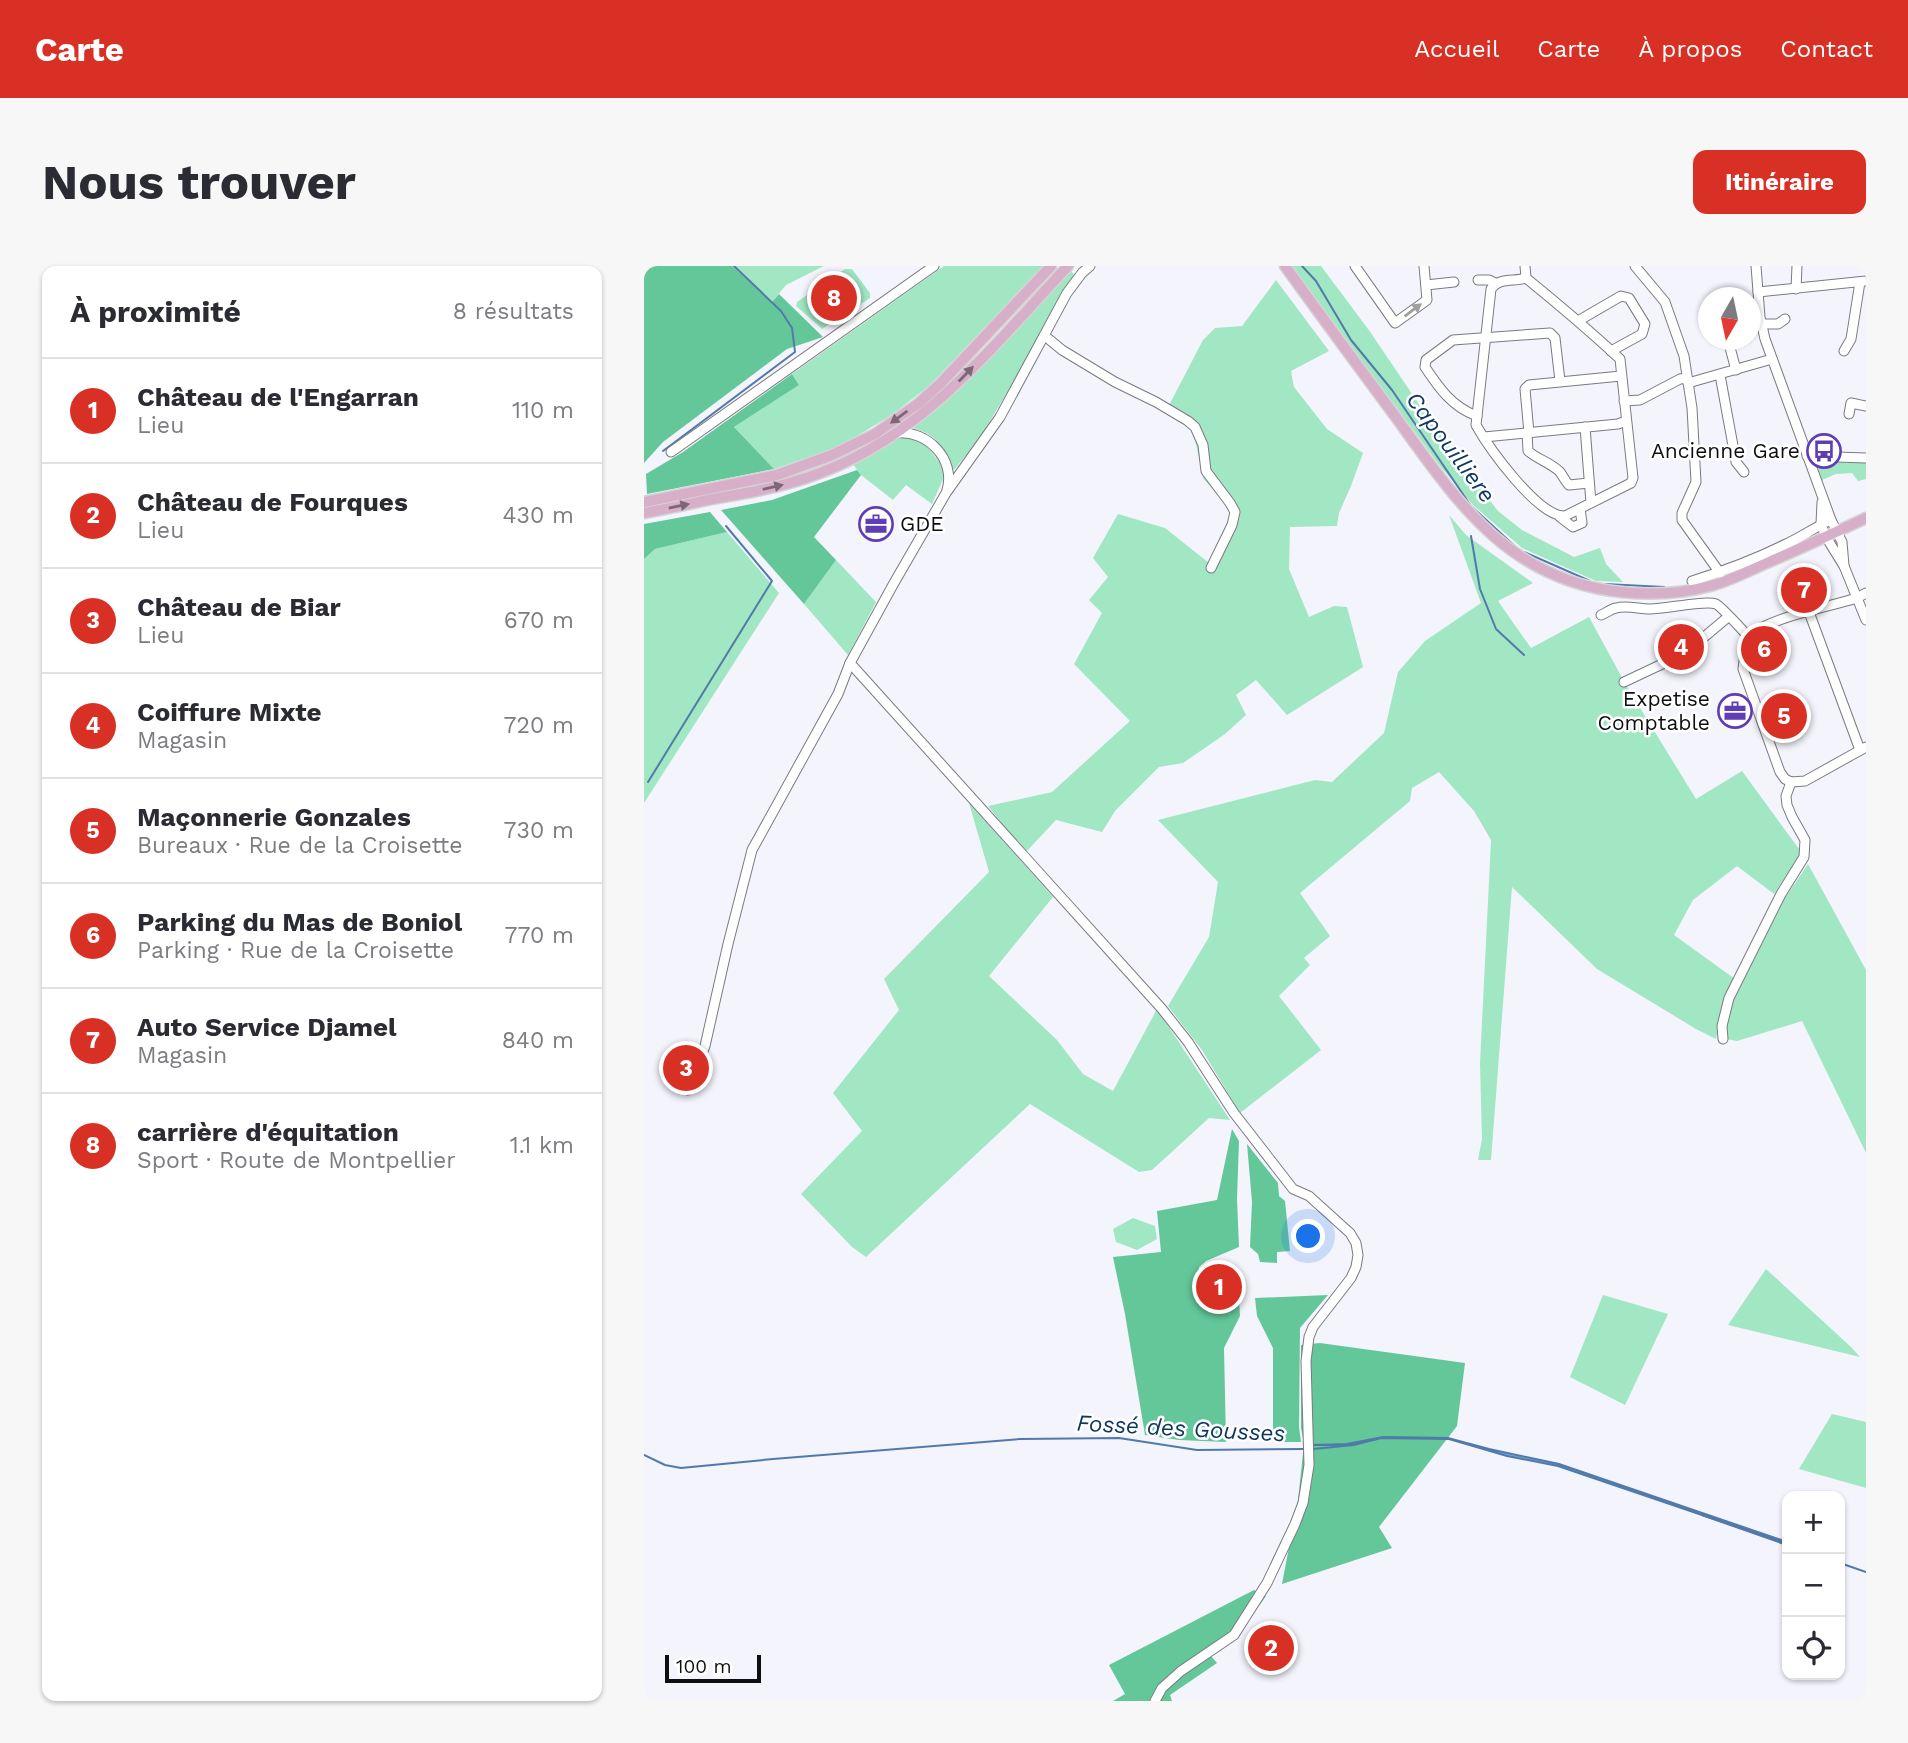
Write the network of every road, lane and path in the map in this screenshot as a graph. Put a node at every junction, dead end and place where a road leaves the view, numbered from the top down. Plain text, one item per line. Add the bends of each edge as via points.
1 (934, 266) edge
2 (1051, 266) edge
3 (1068, 266) edge
4 (1090, 266) edge
5 (1285, 266) edge
6 (1355, 266) edge
7 (1424, 266) edge
8 (1525, 266) edge
9 (1635, 266) edge
10 (1756, 266) edge
11 (1795, 266) edge
12 (1526, 278) junction
13 (1478, 280) dead end
14 (1454, 282) dead end
15 (1863, 282) edge
16 (1426, 285) junction
17 (1493, 286) junction
18 (1758, 287) edge
19 (1796, 289) junction
20 (1761, 292) edge
21 (1785, 319) dead end
22 (1578, 321) junction
23 (1761, 324) joint
24 (1045, 335) junction
25 (1486, 338) junction
26 (1731, 350) edge
27 (1611, 351) junction
28 (1844, 351) dead end
29 (1772, 359) junction
30 (1736, 370) junction
31 (1720, 374) junction
32 (1621, 376) junction
33 (1688, 380) junction
34 (1560, 381) junction
35 (1624, 401) junction
36 (1866, 406) edge
37 (1849, 414) dead end
38 (1477, 416) junction
39 (1626, 421) junction
40 (1585, 427) junction
41 (897, 433) junction
42 (1528, 433) junction
43 (1484, 437) junction
44 (671, 452) dead end
45 (1807, 456) junction
46 (1866, 458) edge
47 (961, 472) junction
48 (1744, 472) dead end
49 (950, 477) junction
50 (1589, 483) junction
51 (946, 493) junction
52 (1822, 497) junction
53 (1591, 503) junction
54 (648, 507) edge
55 (1866, 518) edge
56 (1831, 520) junction
57 (1821, 524) junction
58 (1837, 532) junction
59 (1826, 537) junction
60 (1844, 566) junction
61 (1211, 568) dead end
62 (1720, 573) junction
63 (1692, 580) dead end
64 (1862, 596) edge
65 (1809, 612) junction
66 (1601, 615) dead end
67 (1728, 617) junction
68 (1866, 620) edge
69 (1747, 635) junction
70 (850, 663) junction
71 (1624, 682) dead end
72 (1863, 748) edge
73 (1791, 782) junction
74 (1723, 1039) dead end
75 (688, 1090) dead end
76 (1155, 1701) edge

1 - 44 street
2 -> 54 main road via 940,384 875,434 777,475
41 -> 3 main road via 950,391
4 - 24 street via 1067,293
5 - 59 main road via 1466,510 1501,544 1533,565 1586,587 1661,594 1711,586
6 -> 16 street via 1395,323 1427,300
7 - 16 street
8 - 12 street
9 - 33 street via 1665,302
10 - 18 street
11 - 19 street
12 - 17 street
12 - 22 street
13 - 17 street via 1489,280
14 - 16 street
15 - 19 street
15 - 28 street via 1851,339
17 - 25 street
19 - 20 street
21 - 23 street via 1779,324
22 - 27 street
22 - 27 street via 1621,296 1629,298 1645,324 1642,334
23 - 29 street
24 - 47 street via 1000,417
24 - 61 street via 1062,350 1195,427 1206,471 1234,512
25 - 34 street via 1550,333 1556,338
25 - 38 street
25 - 38 street via 1453,340 1426,360 1424,367 1448,399
26 - 30 street
27 - 32 street via 1620,359
29 - 30 street
29 - 45 street
30 - 31 street
31 - 33 street
31 - 48 street via 1736,462
32 - 34 street
32 - 35 street
33 - 35 street via 1680,379 1640,400
33 - 62 street via 1696,482 1682,520
34 - 42 street via 1525,389
35 - 39 street
36 - 37 street via 1851,403
38 - 43 street via 1476,425
39 - 40 street
39 - 53 street via 1631,483
40 - 42 street
40 - 50 street
41 - 49 street via 915,434 933,445
54 -> 41 main road via 806,478 851,460
42 - 43 street
42 - 50 street via 1528,451 1562,473 1569,485
43 - 53 street via 1516,482 1573,527 1582,523 1580,509
45 - 46 street
45 - 52 street
47 - 49 street
47 - 51 street
49 - 51 street
50 - 53 street
51 - 70 street
52 - 56 street
52 - 57 street
55 - 58 main road
56 - 57 street
56 - 58 street
57 - 59 street
57 - 62 street via 1788,544
58 - 59 main road
58 - 60 street
59 - 60 street
60 - 64 street
62 - 63 street
64 - 65 street
64 - 68 street
65 - 69 street
65 - 72 street
66 - 67 street via 1618,607 1658,609 1708,603 1718,605
67 - 69 street
67 - 71 street via 1675,658
69 - 73 street via 1743,668 1780,772
70 - 75 street via 838,694 752,850 705,1046
70 - 76 street via 1162,1009 1293,1189 1309,1196 1356,1243 1356,1267 1313,1327 1307,1347 1309,1465 1295,1524 1267,1583 1234,1635 1181,1671
72 - 73 street via 1805,781
73 - 74 street via 1787,805 1805,840 1804,857 1729,998

